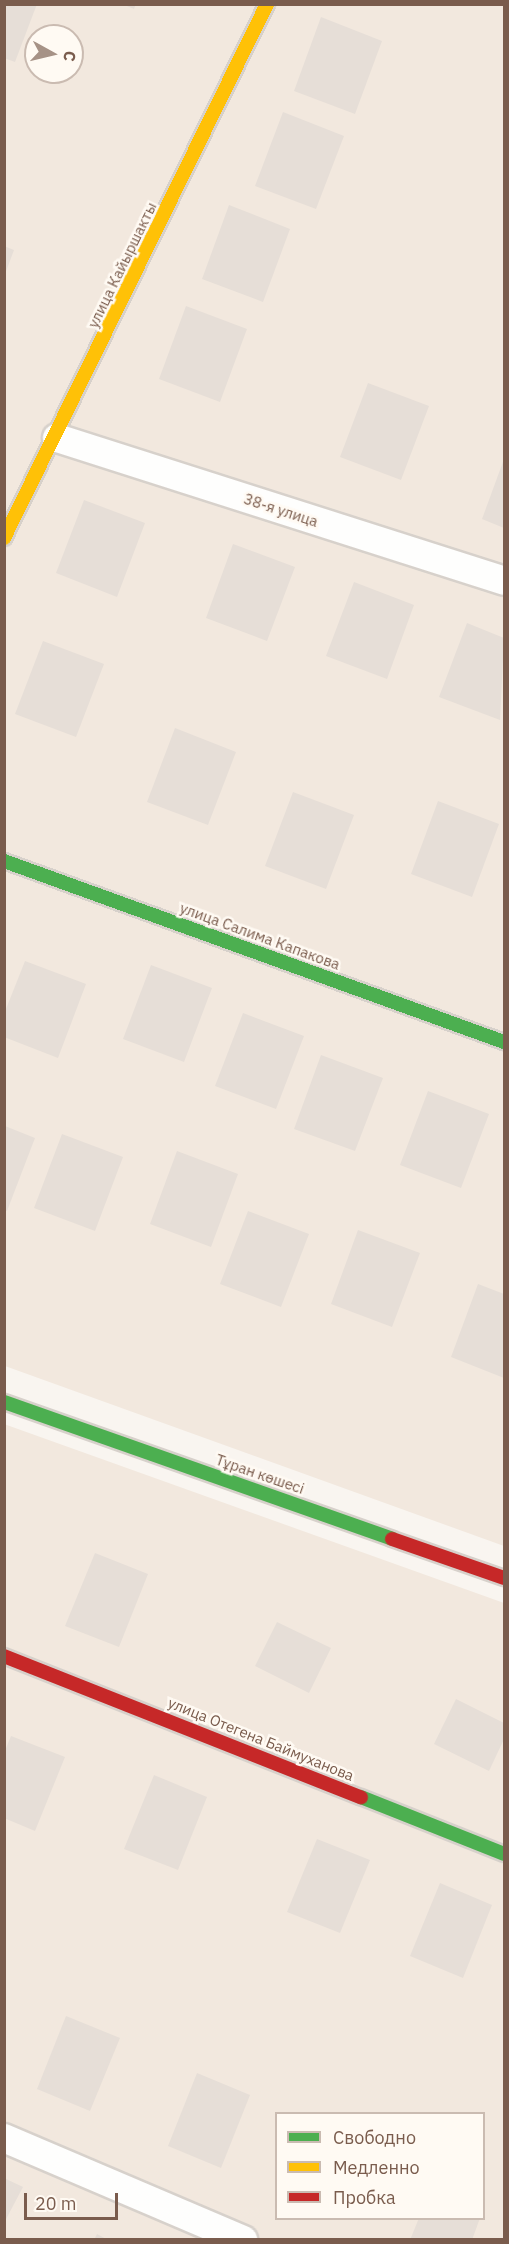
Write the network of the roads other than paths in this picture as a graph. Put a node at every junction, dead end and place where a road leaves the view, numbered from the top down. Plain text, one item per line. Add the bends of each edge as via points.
1 (267, 4) edge
2 (57, 438) junction
3 (4, 538) edge
4 (504, 581) edge
5 (4, 861) edge
6 (504, 1042) edge
7 (4, 1402) edge
8 (504, 1578) edge
9 (4, 1656) edge
10 (504, 1854) edge
11 (4, 2138) edge
12 (243, 2240) edge

1 - 2 street, улица Кайыршакты
2 - 3 street, улица Кайыршакты
2 - 4 street, 38-я улица
5 - 6 street, улица Салима Капакова
7 - 8 street, Тұран көшесі
9 - 10 street, улица Отегена Баймуханова
11 - 12 street

